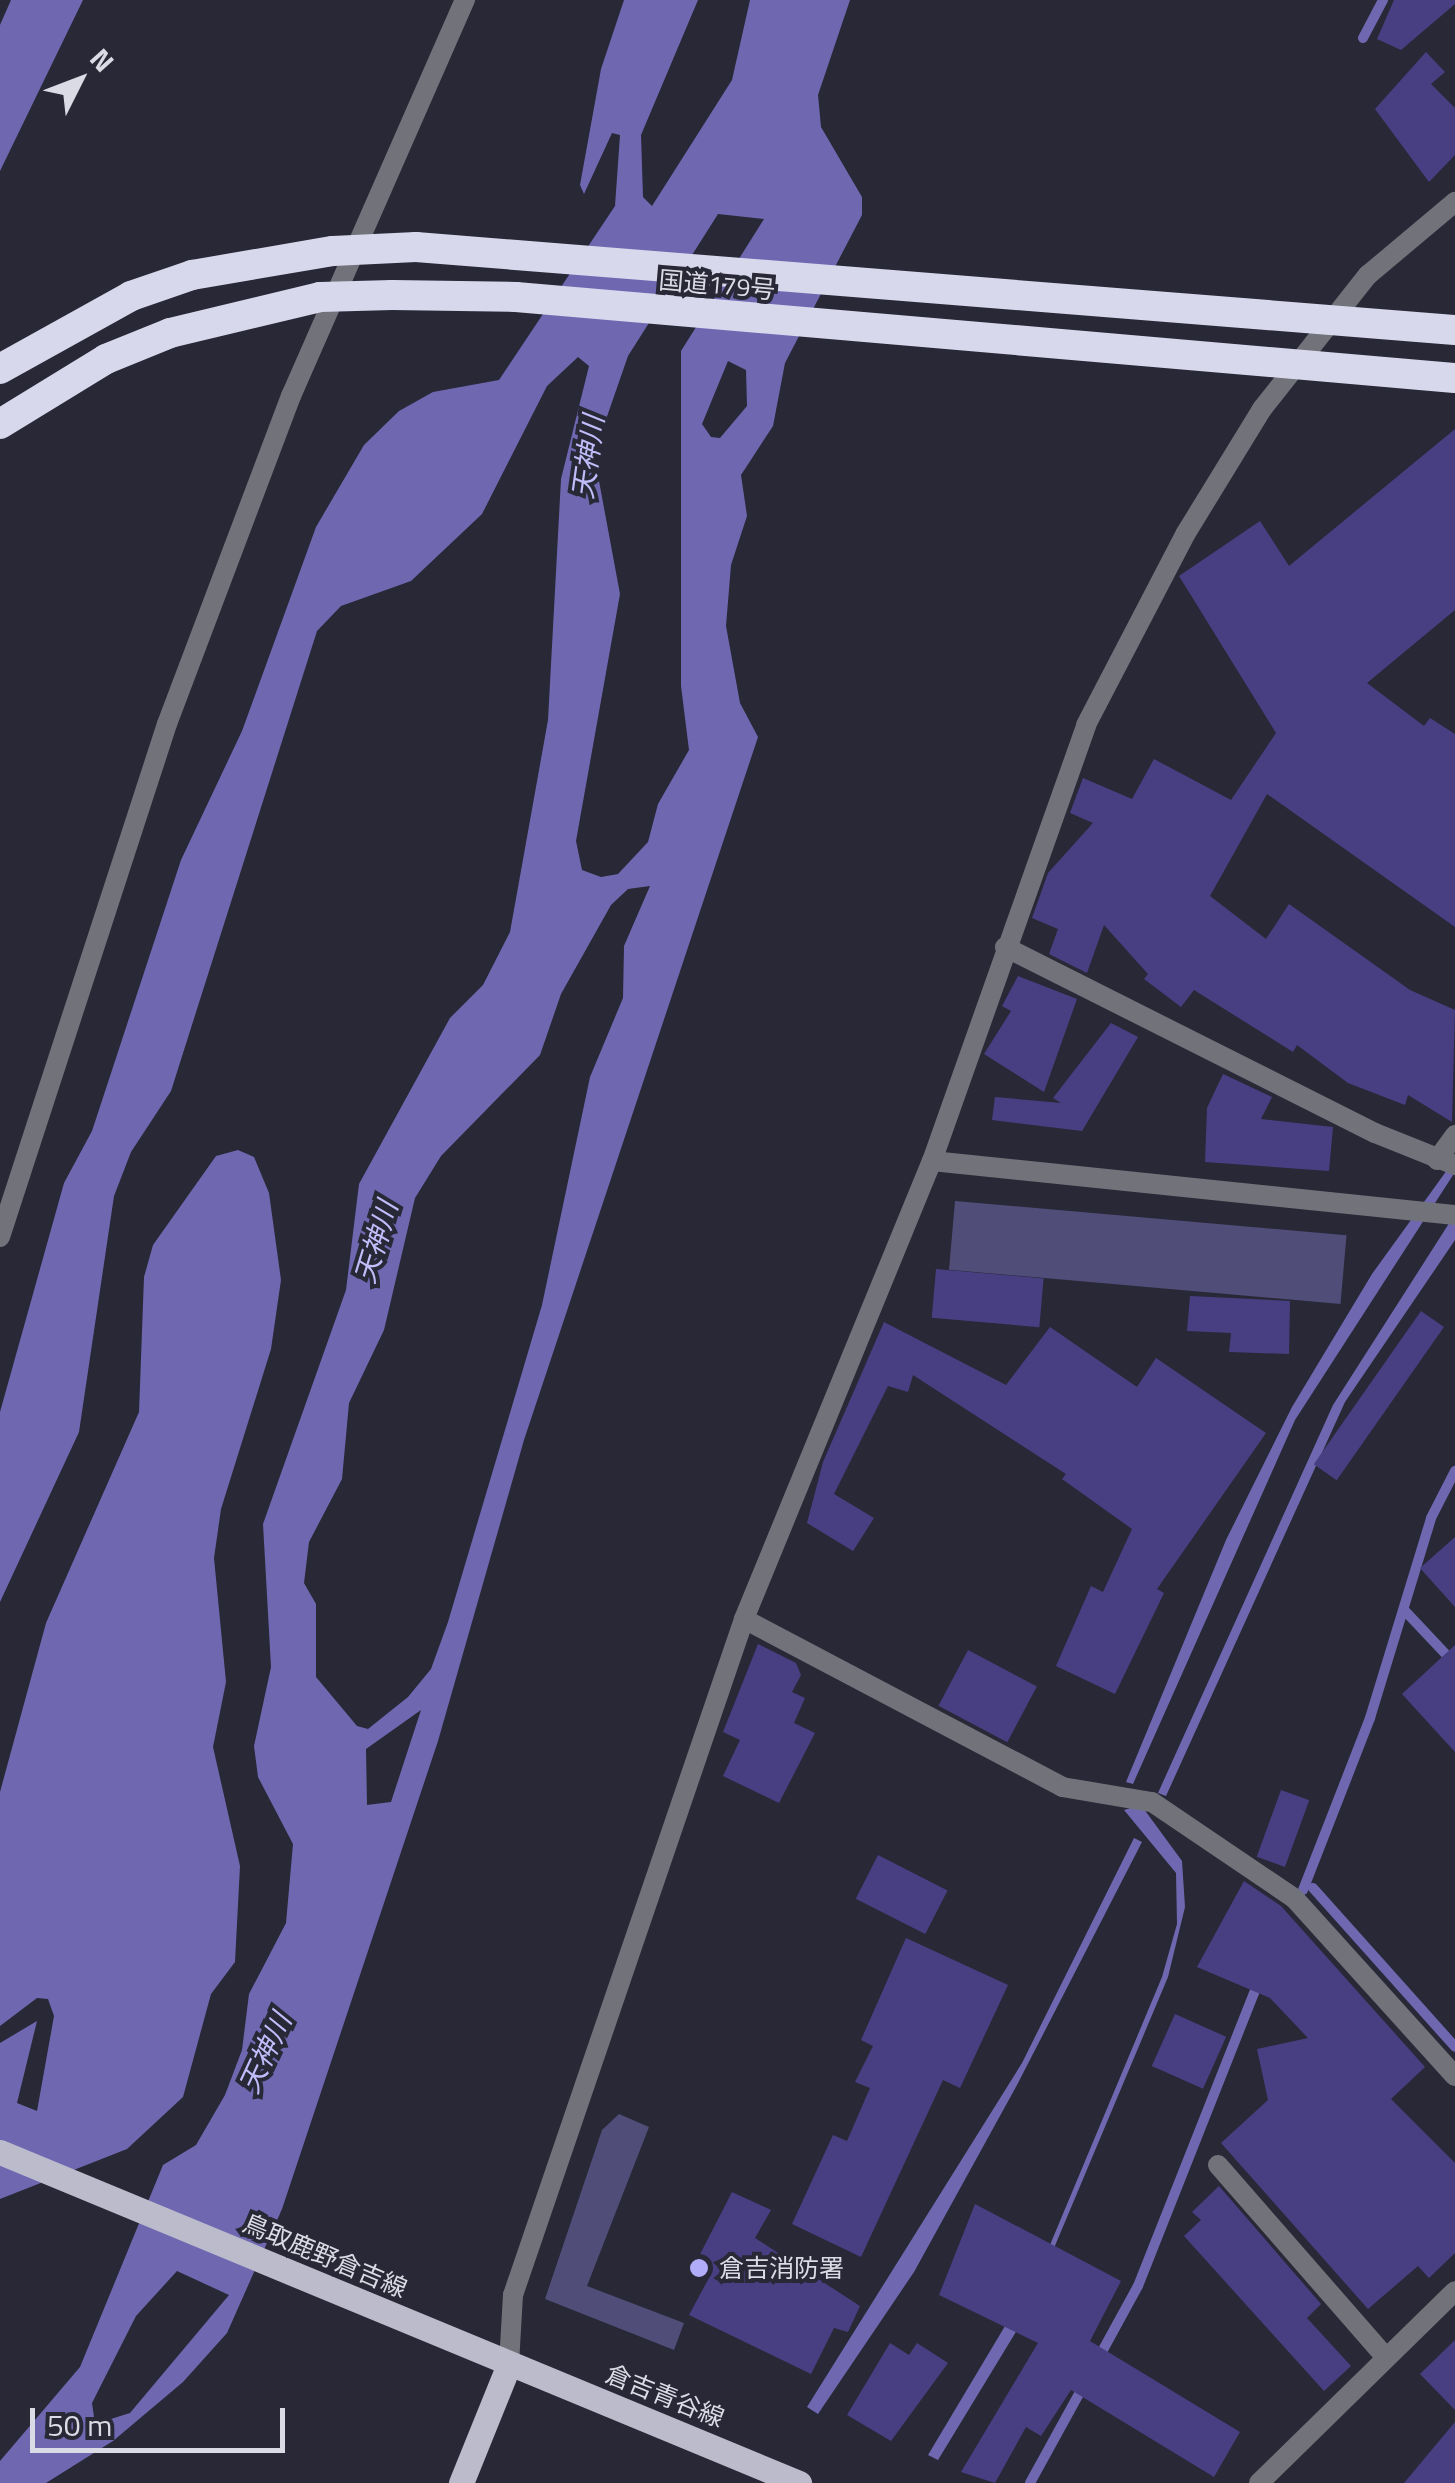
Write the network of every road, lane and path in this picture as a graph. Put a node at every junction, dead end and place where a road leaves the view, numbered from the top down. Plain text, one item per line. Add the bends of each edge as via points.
1 (464, 0) edge
2 (1455, 202) edge
3 (1455, 330) edge
4 (0, 368) edge
5 (1455, 378) edge
6 (0, 424) edge
7 (1005, 947) junction
8 (1455, 1135) edge
9 (932, 1161) junction
10 (1446, 1162) edge
11 (1455, 1215) edge
12 (0, 1238) edge
13 (744, 1619) junction
14 (1455, 2076) edge
15 (0, 2152) edge
16 (1218, 2165) dead end
17 (1455, 2291) edge
18 (1383, 2354) junction
19 (509, 2364) junction
20 (460, 2483) edge
21 (799, 2483) edge
22 (1259, 2483) edge

1 - 12 street via 291,396 167,724
2 - 7 street via 1368,274 1262,410 1186,533 1086,725
3 - 4 highway, 国道179号 via 416,247 270,259 131,296
5 - 6 highway, 国道179号 via 516,297 392,294 243,310 106,358
7 - 9 street
7 - 10 street
8 - 10 street
9 - 11 street
9 - 13 street
13 - 14 street via 1062,1788 1152,1802 1294,1898
13 - 19 street via 512,2296
15 - 19 main road, 鳥取鹿野倉吉線
16 - 18 street
17 - 18 street
18 - 22 street
19 - 20 main road
19 - 21 main road, 倉吉青谷線

